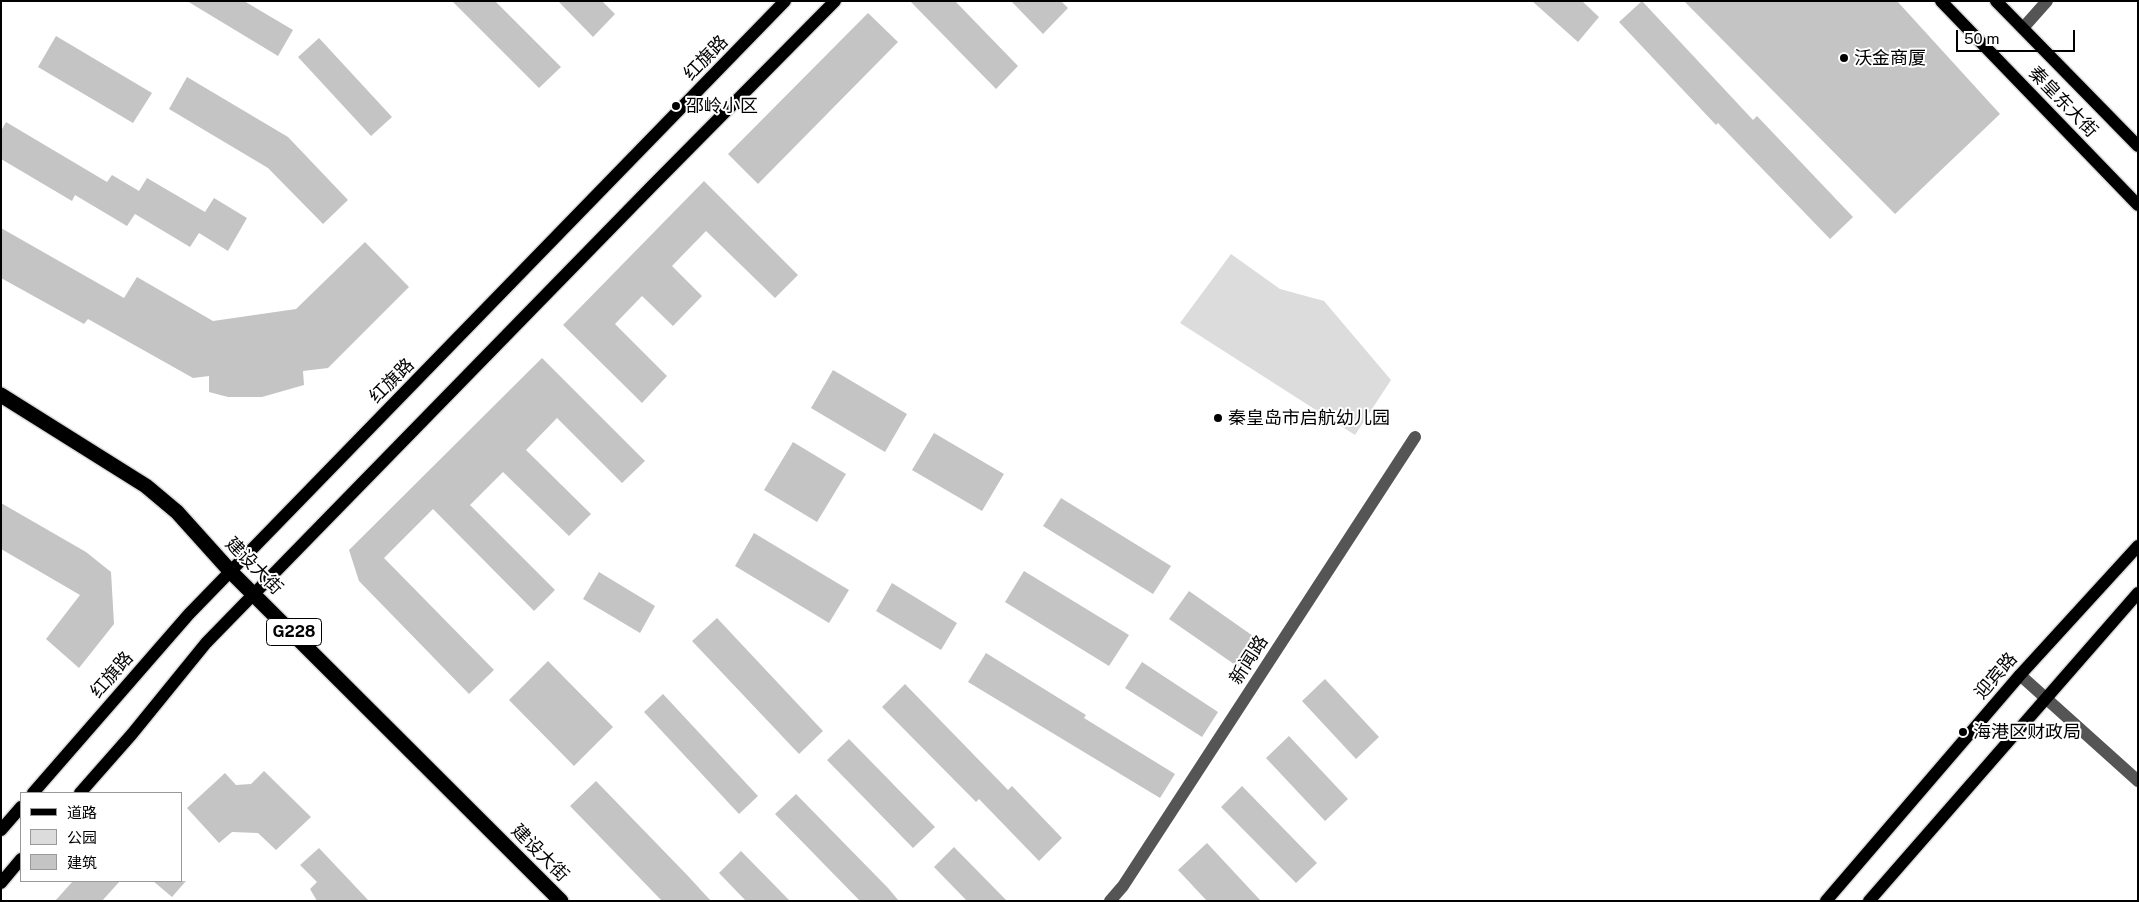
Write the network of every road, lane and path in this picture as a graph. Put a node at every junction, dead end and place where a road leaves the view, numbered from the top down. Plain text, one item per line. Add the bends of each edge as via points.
1 (785, 1) edge
2 (835, 1) edge
3 (1941, 1) edge
4 (1996, 1) edge
5 (2047, 1) edge
6 (2023, 28) junction
7 (2138, 146) edge
8 (2138, 205) edge
9 (1, 395) edge
10 (1415, 437) dead end
11 (2138, 546) edge
12 (232, 572) junction
13 (2138, 593) edge
14 (255, 594) junction
15 (2020, 674) junction
16 (2047, 697) junction
17 (2138, 782) edge
18 (34, 792) edge
19 (81, 792) edge
20 (20, 808) edge
21 (1, 830) edge
22 (20, 860) edge
23 (1, 883) edge
24 (561, 901) edge
25 (1110, 901) edge
26 (1826, 901) edge
27 (1869, 901) edge

1 - 12 main road, 红旗路
2 - 14 main road
3 - 8 main road, 秦皇东大街
4 - 6 main road, 秦皇东大街
5 - 6 street
6 - 7 main road, 秦皇东大街
9 - 12 highway, 建设大街 / G228 via 146,486 176,512
10 - 25 street, 新闻路 via 1129,878
11 - 15 main road, 迎宾路
12 - 14 highway, 建设大街 / G228
12 - 18 main road, 红旗路 via 188,614
13 - 16 main road
14 - 19 main road via 206,643
14 - 24 highway, 建设大街 / G228
15 - 16 street
15 - 26 main road, 迎宾路
16 - 17 street
16 - 27 main road
20 - 21 main road
22 - 23 main road

